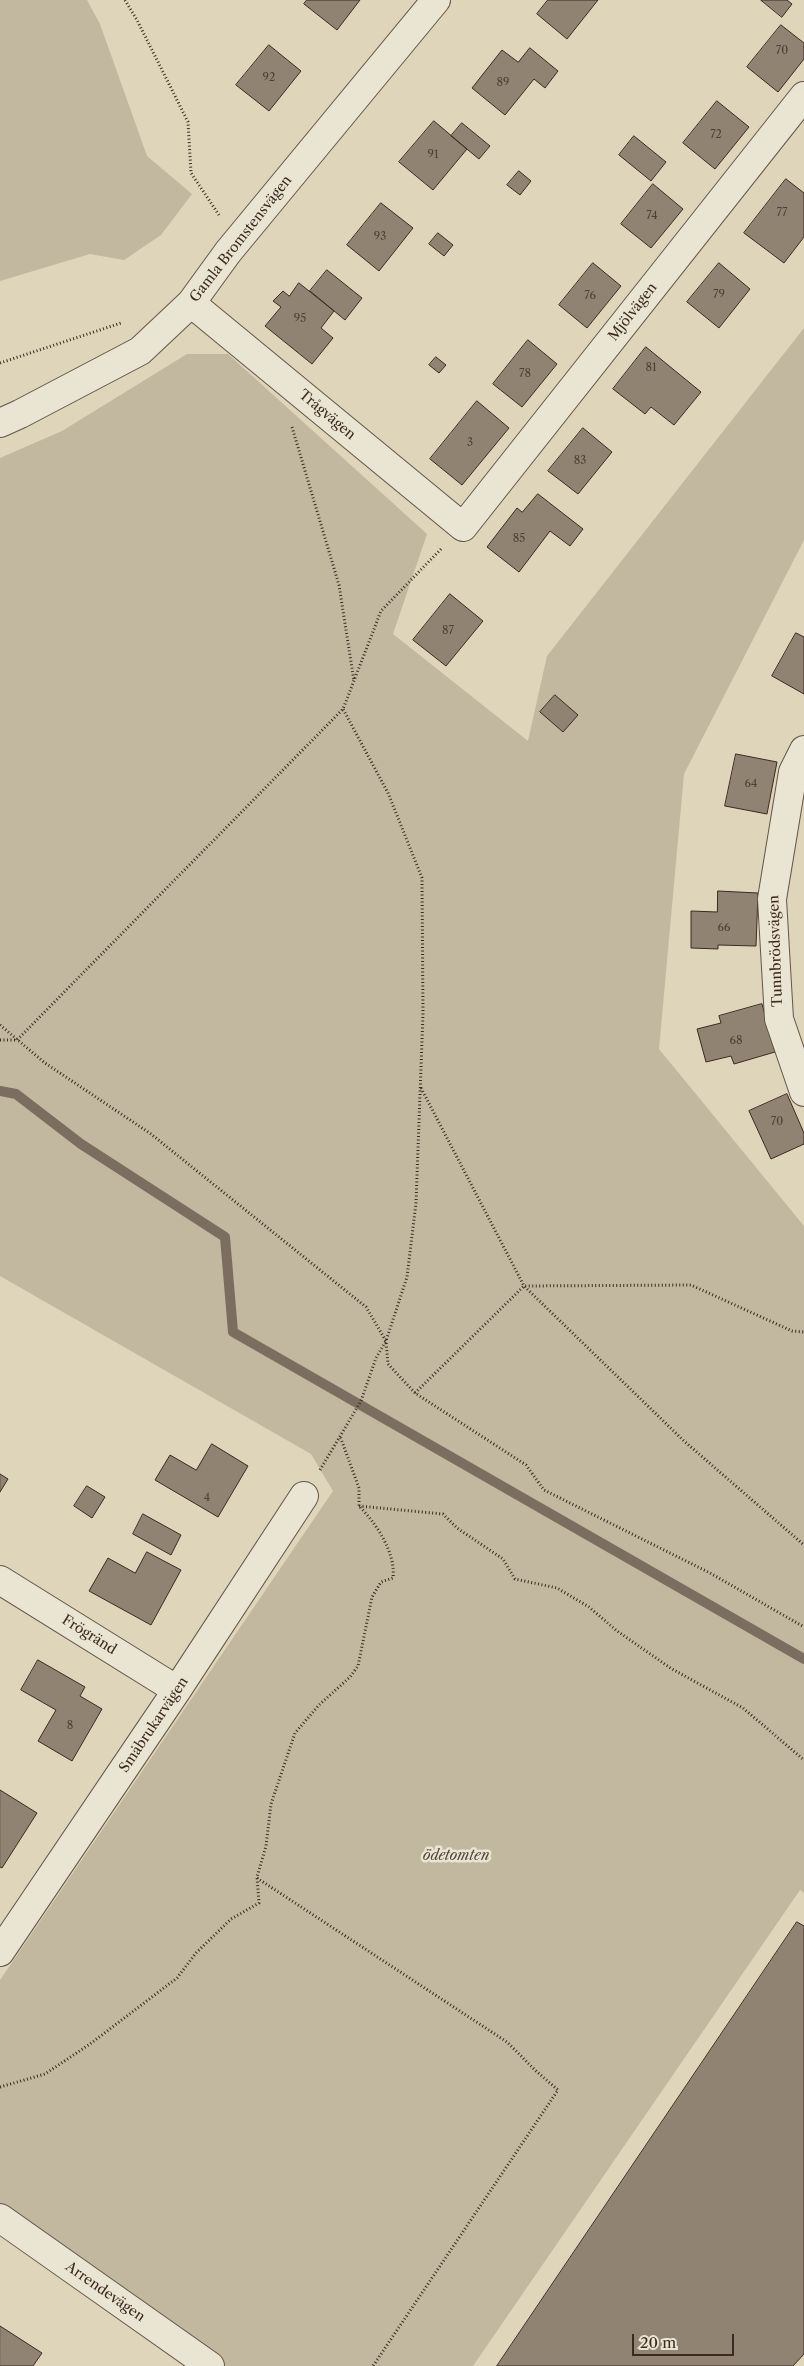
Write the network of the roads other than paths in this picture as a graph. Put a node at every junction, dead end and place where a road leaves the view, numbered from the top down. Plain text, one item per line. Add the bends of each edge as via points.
1 (436, 0) edge
2 (804, 96) edge
3 (192, 303) junction
4 (0, 422) edge
5 (463, 527) joint
6 (804, 750) edge
7 (804, 1092) edge
8 (304, 1496) road end
9 (0, 1580) edge
10 (177, 1690) junction
11 (0, 1952) edge
12 (0, 2218) edge
13 (210, 2366) edge

1 - 3 street, Gamla Bromstensvägen via 228,252
2 - 5 street, Mjölvägen
3 - 4 street, Gamla Bromstensvägen via 140,351
3 - 5 street, Trågvägen
6 - 7 street, Tunnbrödsvägen via 793,772 772,899 778,1019
8 - 10 street, Småbrukarvägen
9 - 10 street, Frögränd
10 - 11 street, Småbrukarvägen
12 - 13 street, Arrendevägen

